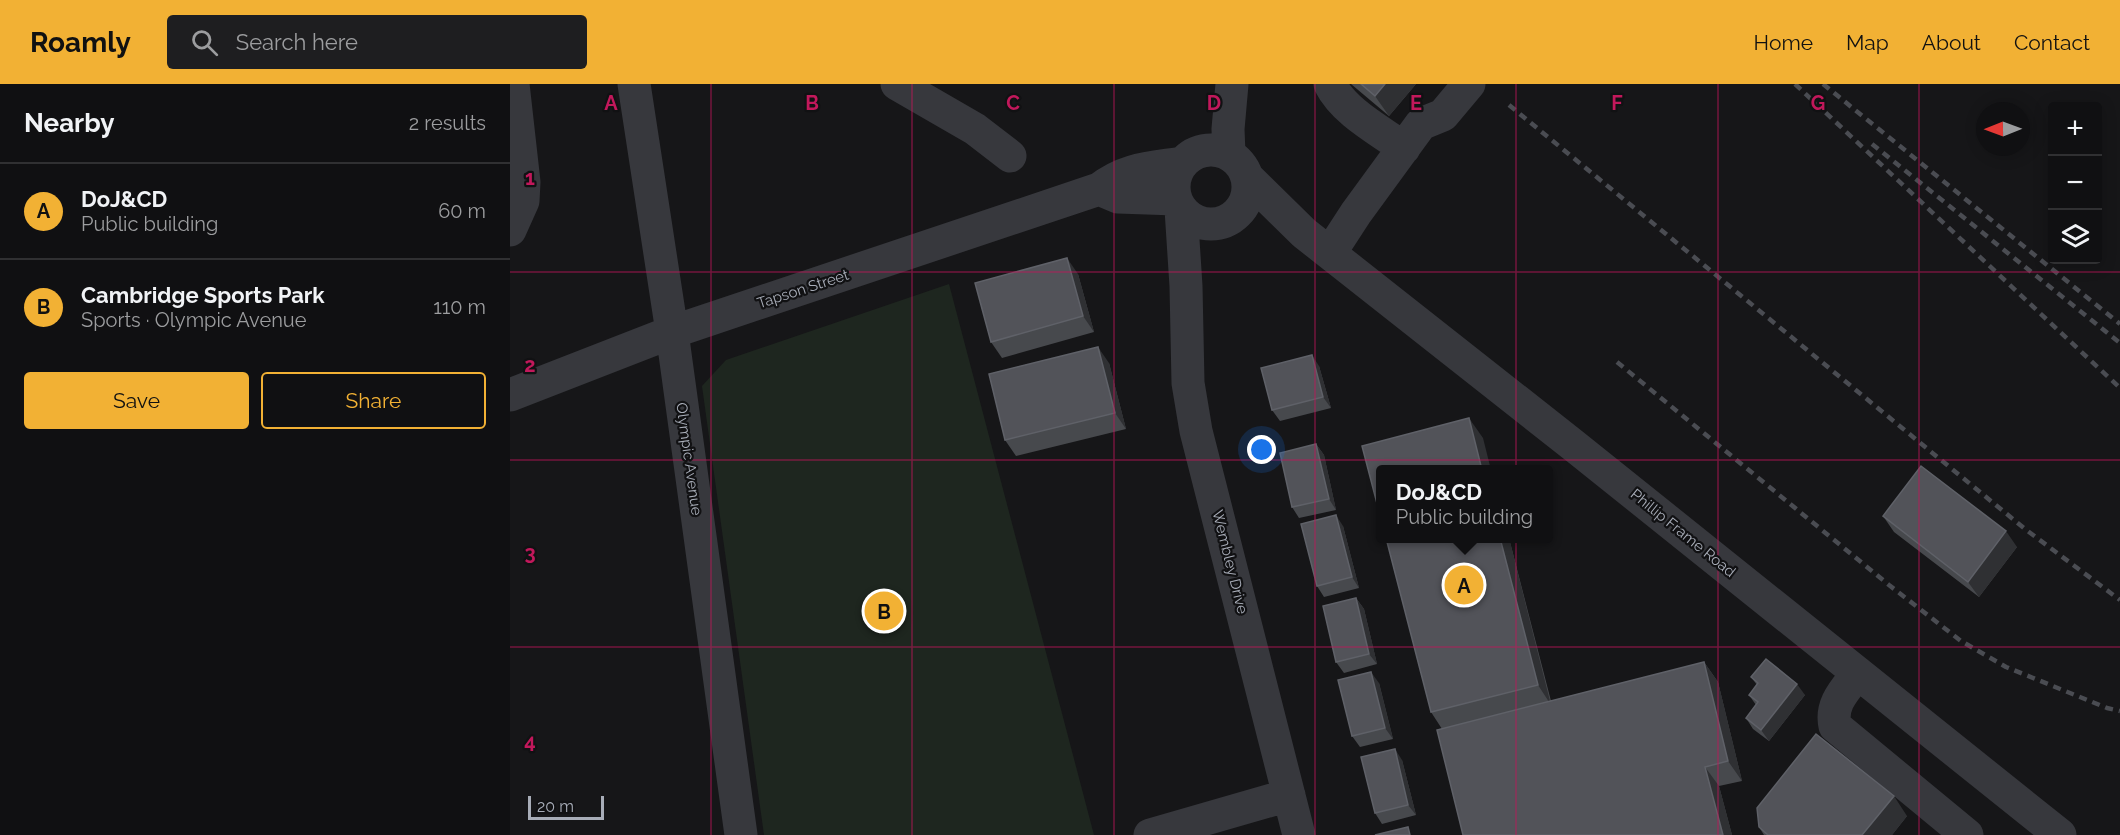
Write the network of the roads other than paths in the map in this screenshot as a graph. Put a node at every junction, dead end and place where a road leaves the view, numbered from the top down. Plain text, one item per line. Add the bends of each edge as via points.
1 (513, 84) edge
2 (634, 84) edge
3 (897, 84) edge
4 (1232, 84) edge
5 (1330, 84) edge
6 (1469, 84) edge
7 (1404, 148) junction
8 (1010, 156) dead end
9 (1182, 163) junction
10 (1238, 166) junction
11 (1099, 189) junction
12 (1178, 204) junction
13 (1227, 220) junction
14 (510, 230) edge
15 (1304, 233) junction
16 (1330, 253) junction
17 (1186, 286) junction
18 (672, 332) junction
19 (510, 395) edge
20 (1858, 673) junction
21 (1289, 795) junction
22 (741, 835) edge
23 (1150, 835) edge
24 (1299, 835) edge
25 (1966, 835) edge
26 (2060, 835) edge

1 - 14 street via 524,182 523,201
2 - 18 street, Olympic Avenue
3 - 8 street via 975,129
4 - 10 street via 1228,129
5 - 7 street via 1353,111
6 - 7 street via 1443,115 1421,124
7 - 16 street
9 - 10 street via 1204,150 1216,150
9 - 11 street, Tapson Street via 1128,172
9 - 12 street via 1174,186
10 - 13 street via 1249,189 1240,210
10 - 15 street, Phillip Frame Road
11 - 12 street via 1118,197
11 - 18 street, Tapson Street
12 - 13 street via 1199,222
12 - 17 street, Wembley Drive
13 - 15 street, Phillip Frame Road
13 - 17 street
15 - 16 street, Phillip Frame Road
16 - 20 street, Phillip Frame Road
17 - 21 street, Wembley Drive via 1188,383 1196,430
18 - 19 street, Tapson Street
18 - 22 street, Olympic Avenue
20 - 25 street via 1834,705 1835,726
20 - 26 street, Phillip Frame Road
21 - 23 street
21 - 24 street, Wembley Drive

